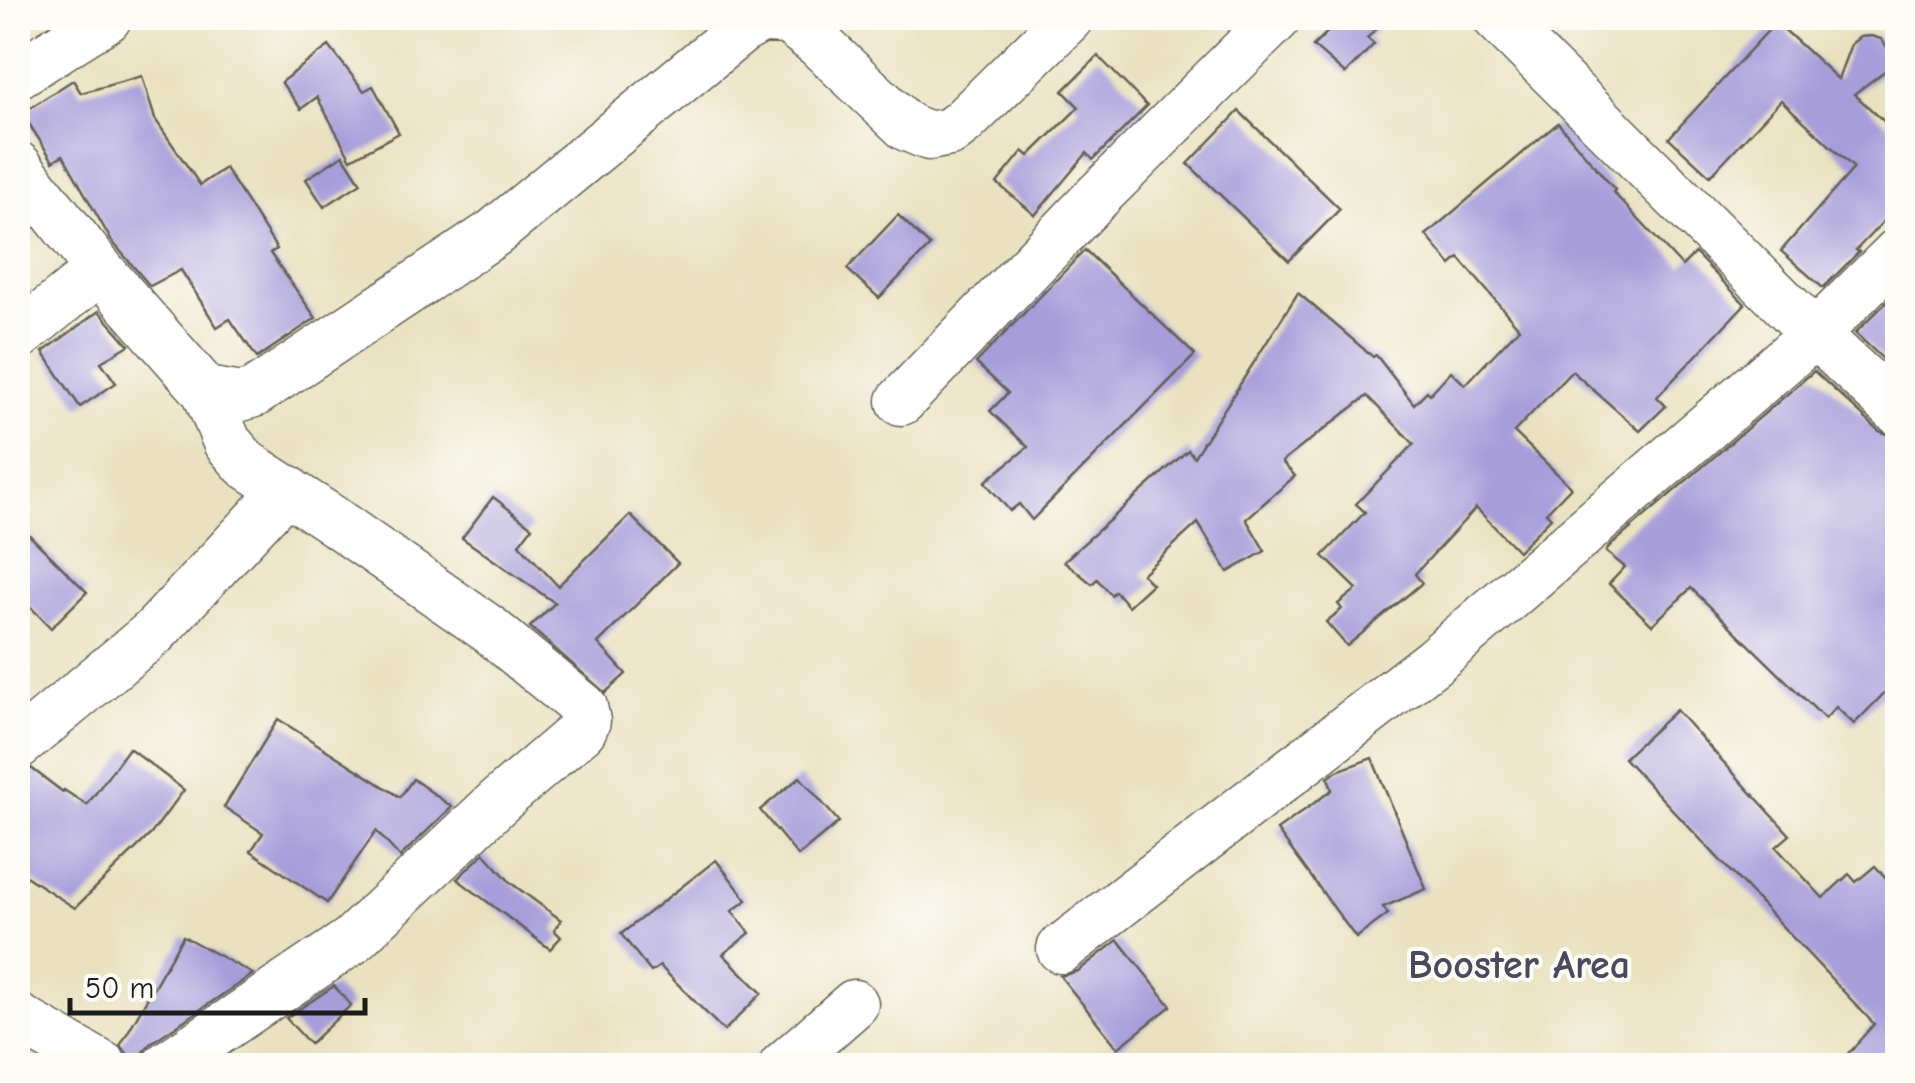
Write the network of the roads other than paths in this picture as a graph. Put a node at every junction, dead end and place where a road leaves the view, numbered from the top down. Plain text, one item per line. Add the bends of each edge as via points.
1 (108, 18) edge
2 (1069, 18) edge
3 (1276, 18) edge
4 (1497, 18) edge
5 (18, 74) edge
6 (18, 166) edge
7 (1898, 252) edge
8 (100, 270) junction
9 (1815, 334) junction
10 (18, 336) edge
11 (206, 391) junction
12 (901, 401) dead end
13 (1898, 410) edge
14 (287, 489) junction
15 (18, 746) edge
16 (1060, 948) dead end
17 (854, 1004) dead end
18 (18, 1018) edge
19 (104, 1066) edge
20 (166, 1066) edge
21 (783, 1066) edge

1 - 5 street
2 - 11 street via 963,122 929,136 907,127 788,20 761,20 494,233 254,393 241,398
3 - 12 street
4 - 9 street
6 - 8 street
7 - 9 street
8 - 10 street
8 - 11 street
9 - 13 street
9 - 16 street via 1432,662
11 - 14 street via 236,454
14 - 15 street via 154,632
14 - 20 street via 490,630 584,707 586,721 351,942
17 - 21 street
18 - 19 street

